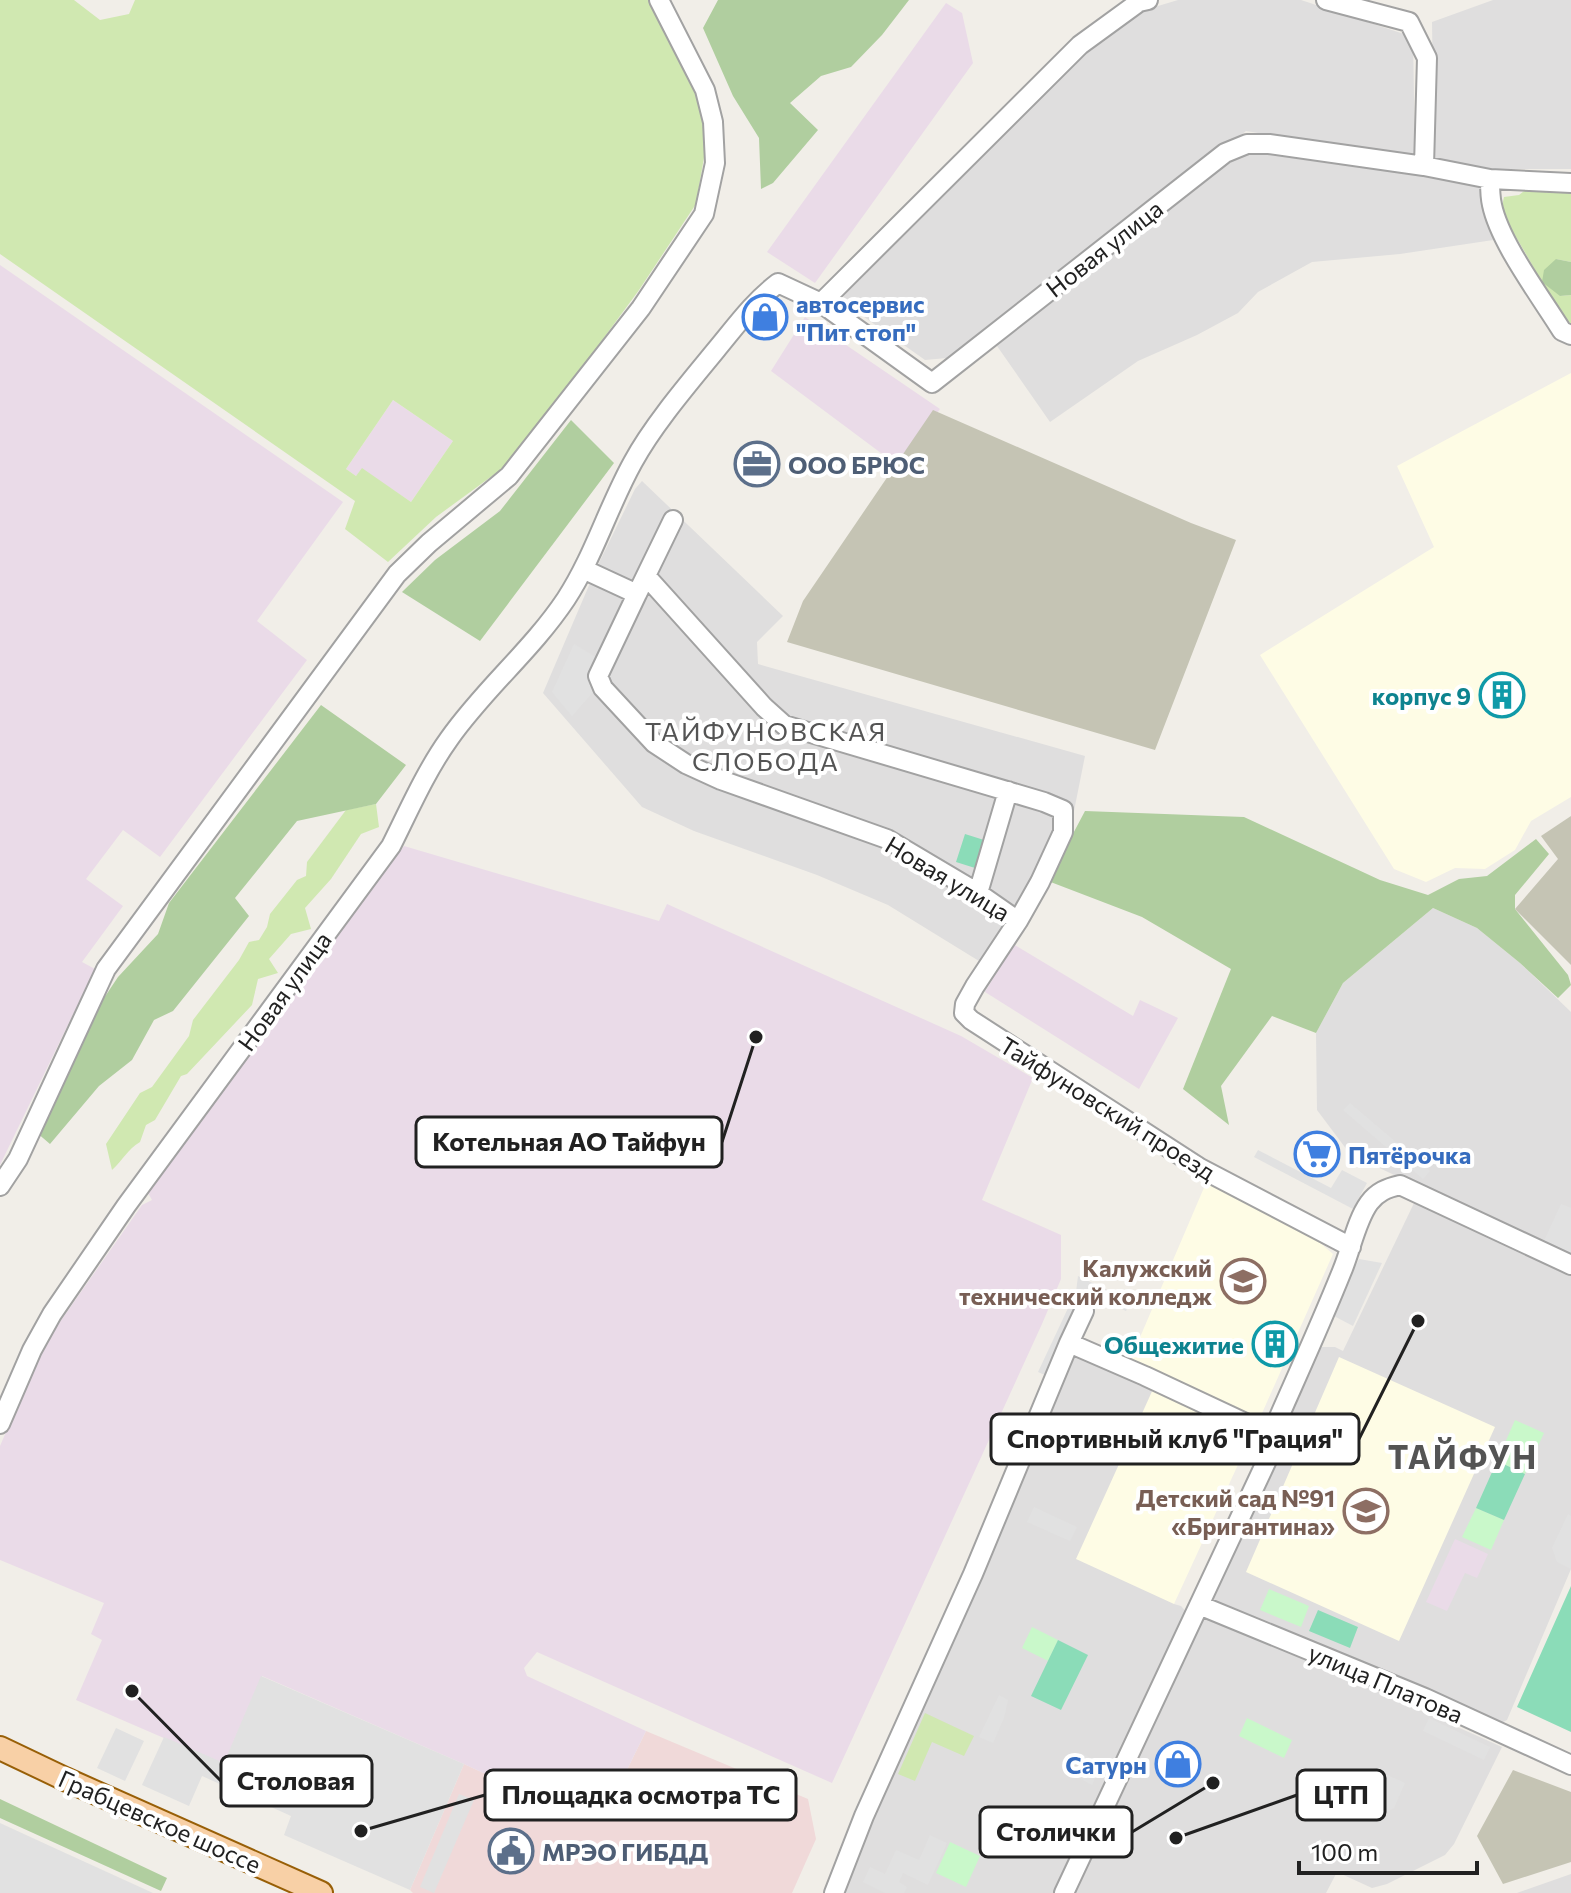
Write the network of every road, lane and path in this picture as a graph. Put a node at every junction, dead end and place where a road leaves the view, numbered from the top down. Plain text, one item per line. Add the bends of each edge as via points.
1 (659, 0) edge
2 (1148, 0) edge
3 (1326, 0) edge
4 (1424, 166) junction
5 (1490, 179) junction
6 (1571, 183) edge
7 (821, 303) junction
8 (1571, 335) edge
9 (673, 520) dead end
10 (583, 569) junction
11 (642, 586) junction
12 (1008, 791) junction
13 (978, 893) junction
14 (1018, 921) junction
15 (0, 1186) edge
16 (1351, 1247) junction
17 (1571, 1265) edge
18 (1084, 1311) dead end
19 (1069, 1343) junction
20 (0, 1424) edge
21 (1271, 1435) junction
22 (1199, 1605) junction
23 (0, 1748) edge
24 (1571, 1765) edge
25 (321, 1893) edge
26 (834, 1893) edge
27 (1064, 1893) edge

1 - 15 street via 705,90 713,122 715,163 704,214 641,308 509,476 397,574 106,969 18,1159
2 - 7 street via 1080,45
3 - 4 street via 1409,22 1427,58
4 - 5 street, Новая улица
4 - 7 street, Новая улица via 1269,144 1247,144 1225,153 932,383
5 - 6 street, Новая улица
5 - 8 street via 1491,204 1502,232 1562,331
7 - 10 street, Новая улица via 778,283 760,297 643,446
9 - 11 street, Новая улица
10 - 11 street, Новая улица
10 - 20 street, Новая улица via 537,638 449,738 391,846 52,1314
11 - 12 street, Новая улица via 784,725
11 - 13 street, Новая улица via 598,676 654,743 721,780 887,839
12 - 13 street
12 - 14 street, Новая улица via 1063,810 1063,832
13 - 14 street, Новая улица
14 - 16 street, Тайфуновский проезд via 965,1004 964,1013 971,1020 1200,1168
16 - 17 street via 1370,1202 1383,1190 1400,1185
16 - 21 street
18 - 19 street
19 - 21 street
19 - 26 street
21 - 22 street via 1268,1458
22 - 24 street, улица Платова
22 - 27 street
23 - 25 main road, Грабцевское шоссе

